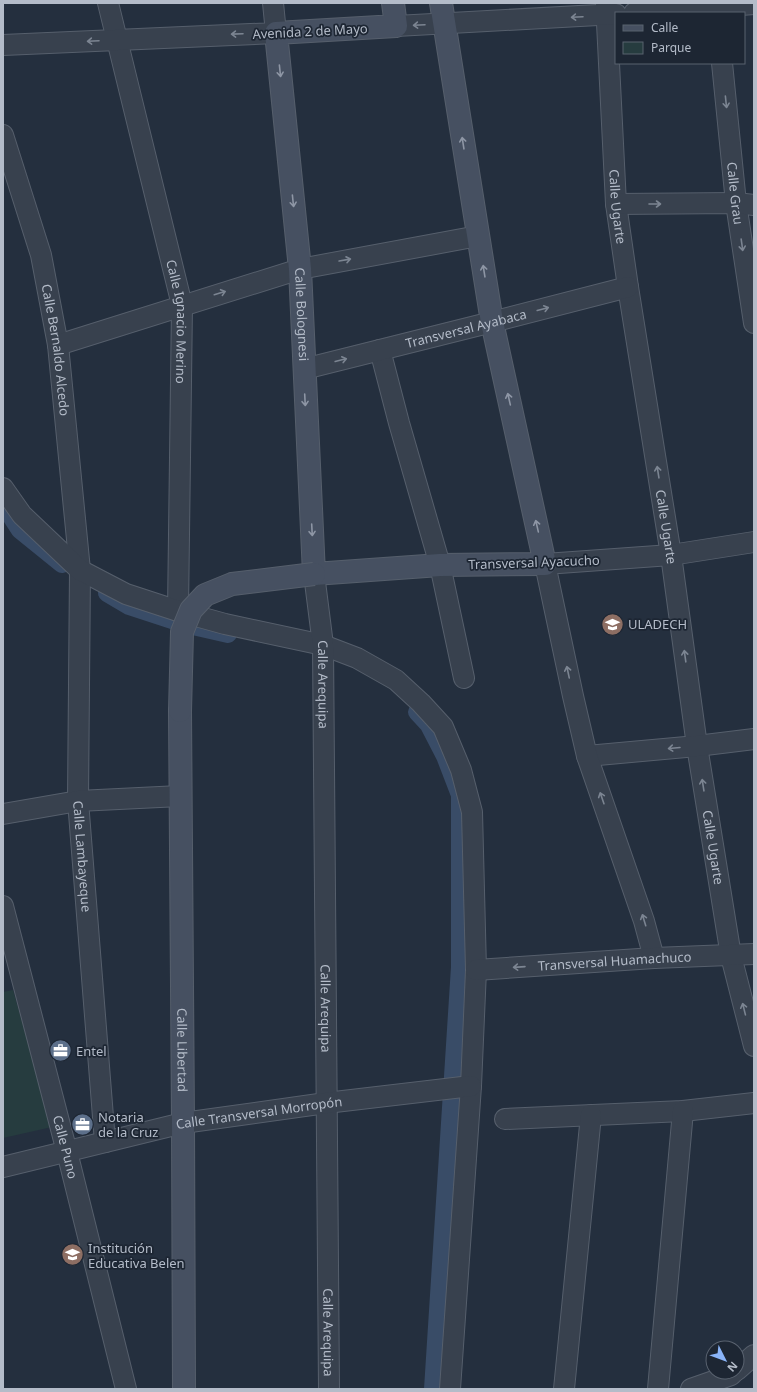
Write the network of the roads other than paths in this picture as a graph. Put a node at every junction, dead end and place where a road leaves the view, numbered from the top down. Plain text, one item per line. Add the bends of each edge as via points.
1 (108, 3) edge
2 (273, 3) edge
3 (393, 3) edge
4 (754, 4) edge
5 (716, 7) edge
6 (610, 11) edge
7 (648, 12) edge
8 (443, 13) edge
9 (396, 26) junction
10 (276, 33) junction
11 (116, 40) junction
12 (3, 45) edge
13 (722, 64) edge
14 (3, 135) edge
15 (616, 204) junction
16 (745, 204) edge
17 (478, 236) junction
18 (300, 268) junction
19 (628, 287) junction
20 (182, 305) junction
21 (492, 322) junction
22 (754, 323) edge
23 (58, 345) junction
24 (380, 350) junction
25 (304, 369) junction
26 (3, 488) edge
27 (754, 542) edge
28 (671, 555) junction
29 (440, 564) junction
30 (545, 564) junction
31 (80, 570) junction
32 (314, 574) junction
33 (178, 611) junction
34 (321, 636) junction
35 (464, 678) dead end
36 (180, 711) joint
37 (754, 739) edge
38 (697, 746) junction
39 (587, 756) junction
40 (180, 796) junction
41 (78, 801) junction
42 (3, 814) edge
43 (3, 906) edge
44 (754, 954) edge
45 (731, 956) junction
46 (654, 958) junction
47 (476, 970) junction
48 (754, 1046) edge
49 (471, 1086) junction
50 (326, 1103) junction
51 (754, 1103) edge
52 (683, 1111) junction
53 (591, 1115) junction
54 (505, 1119) dead end
55 (183, 1123) junction
56 (105, 1142) junction
57 (67, 1152) junction
58 (3, 1167) edge
59 (754, 1355) edge
60 (745, 1363) edge
61 (717, 1380) edge
62 (126, 1389) edge
63 (184, 1389) edge
64 (329, 1389) edge
65 (450, 1389) edge
66 (564, 1389) edge
67 (658, 1389) edge
68 (691, 1389) edge

1 - 11 street, Calle Ignacio Merino
2 - 10 street, Calle Bolognesi
3 - 9 main road
4 - 5 street
5 - 7 street
6 -> 8 street, Avenida 2 de Mayo
6 - 15 street, Calle Ugarte
8 -> 9 street, Avenida 2 de Mayo
17 -> 8 main road
9 - 10 main road, Avenida 2 de Mayo
10 -> 11 street, Avenida 2 de Mayo
10 -> 18 main road, Calle Bolognesi
11 -> 12 street, Avenida 2 de Mayo
11 - 20 street, Calle Ignacio Merino
13 -> 16 street, Calle Grau
14 - 23 street, Calle Bernaldo Alcedo via 41,255
15 -> 16 street
15 - 19 street, Calle Ugarte
16 -> 22 street, Calle Grau
18 -> 17 street
21 -> 17 main road
20 -> 18 street
18 - 25 main road, Calle Bolognesi
21 -> 19 street, Transversal Ayabaca
28 -> 19 street, Calle Ugarte
20 - 23 street
20 - 33 street, Calle Ignacio Merino
21 - 24 street, Transversal Ayabaca
30 -> 21 main road
23 - 31 street, Calle Bernaldo Alcedo
25 -> 24 street, Transversal Ayabaca
24 - 29 street
25 -> 32 main road, Calle Bolognesi
26 - 31 street via 22,515
27 - 28 street, Transversal Ayacucho
28 - 30 street, Transversal Ayacucho
38 -> 28 street, Calle Ugarte
29 - 30 main road, Transversal Ayacucho
29 - 32 main road, Transversal Ayacucho
29 - 35 street
39 -> 30 street
31 - 33 street via 126,594
31 - 41 street, Calle Lambayeque
32 - 34 street, Calle Bolognesi
32 - 36 main road, Transversal Ayacucho, bridge via 232,584 205,595 191,610 182,632
33 - 34 street via 225,624
34 - 47 street via 396,680 443,727 462,770 472,812
34 - 50 street, Calle Arequipa
36 - 40 main road, Calle Libertad
37 - 38 street
38 -> 39 street
45 -> 38 street, Calle Ugarte
46 -> 39 street via 644,921
40 - 41 street
40 - 55 main road, Calle Libertad
41 - 42 street
41 - 56 street, Calle Lambayeque
43 - 57 street, Calle Puno
44 - 45 street, Transversal Huamachuco
45 - 46 street, Transversal Huamachuco
48 -> 45 street, Calle Ugarte
46 -> 47 street, Transversal Huamachuco
47 - 49 street
49 - 50 street, Calle Transversal Morropón
49 - 65 street
50 - 55 street, Calle Transversal Morropón
50 - 64 street, Calle Arequipa
51 - 52 street
52 - 53 street
52 - 67 street
53 - 54 street
53 - 66 street
55 - 56 street, Calle Transversal Morropón
55 - 63 main road, Calle Libertad
56 - 57 street, Calle Transversal Morropón
57 - 58 street, Calle Transversal Morropón
57 - 62 street, Calle Puno
59 - 60 street
61 - 68 street

